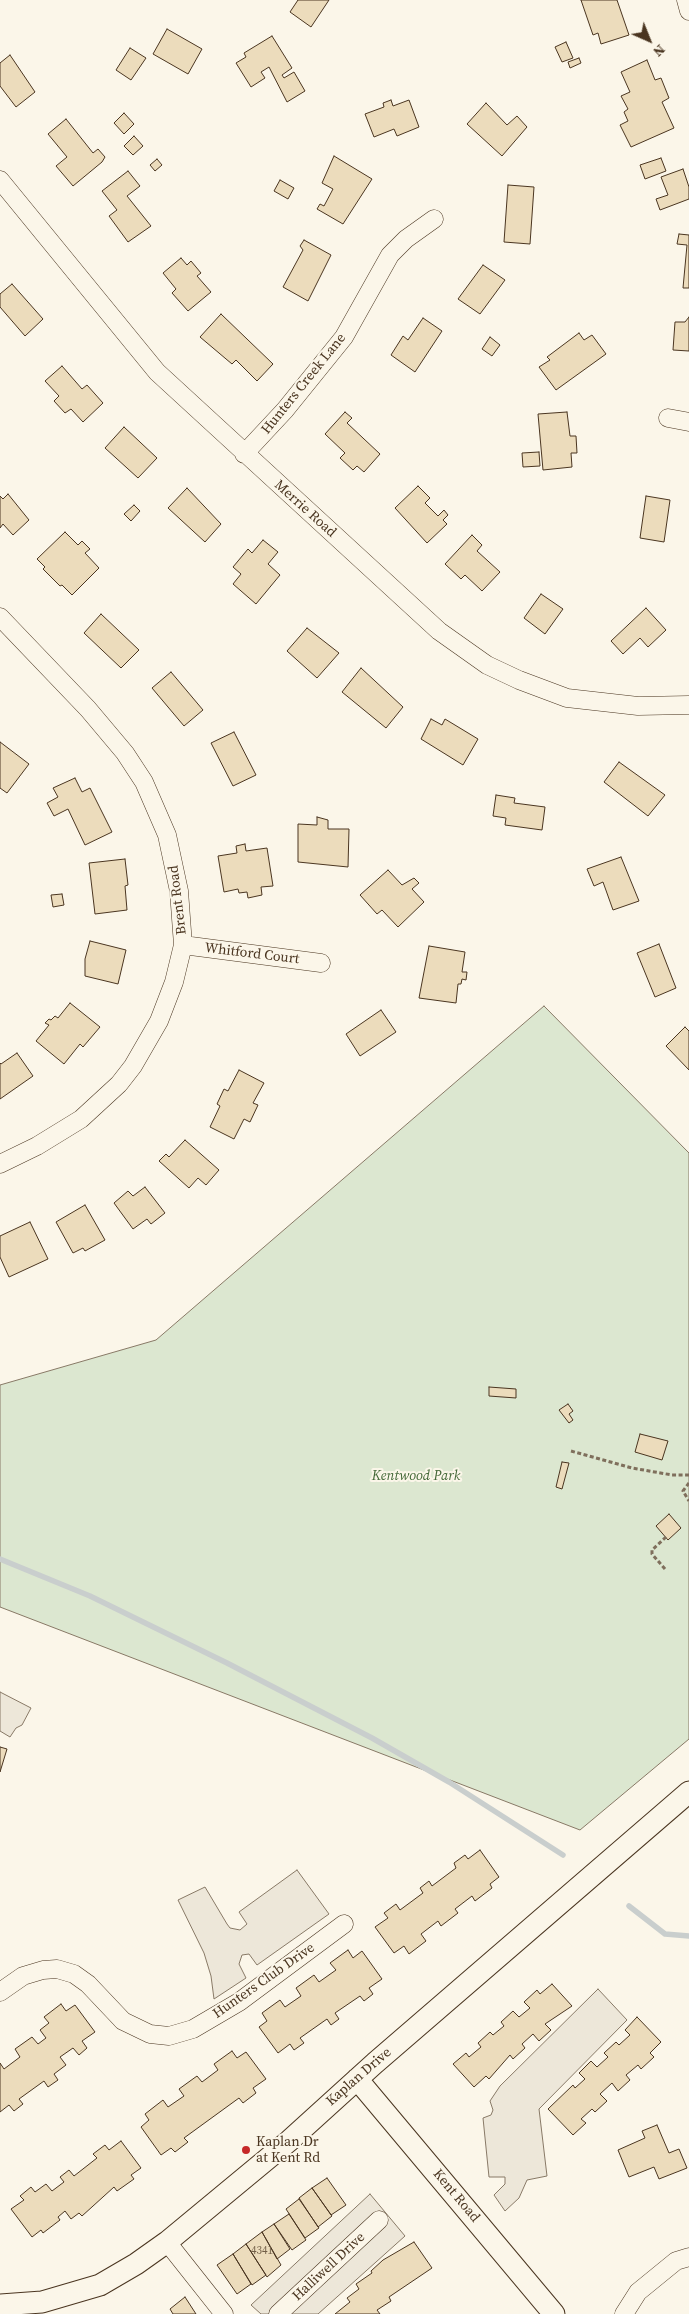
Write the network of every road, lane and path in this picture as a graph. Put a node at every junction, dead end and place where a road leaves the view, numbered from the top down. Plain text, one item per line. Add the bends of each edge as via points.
1 (686, 0) edge
2 (689, 11) edge
3 (0, 180) edge
4 (434, 219) dead end
5 (668, 418) dead end
6 (689, 422) edge
7 (244, 454) junction
8 (0, 617) edge
9 (689, 706) edge
10 (183, 945) junction
11 (321, 963) dead end
12 (0, 1164) edge
13 (570, 1451) dead end
14 (689, 1475) edge
15 (689, 1483) edge
16 (689, 1501) edge
17 (666, 1537) dead end
18 (665, 1569) dead end
19 (689, 1792) edge
20 (344, 1924) dead end
21 (0, 1992) edge
22 (357, 2079) junction
23 (379, 2220) dead end
24 (167, 2242) junction
25 (689, 2257) edge
26 (0, 2304) edge
27 (224, 2314) edge
28 (278, 2314) edge
29 (554, 2314) edge
30 (624, 2314) edge

1 - 2 street
3 - 7 street, Merrie Road via 157,372
4 - 7 street, Hunters Creek Lane via 390,255 344,337 285,410
5 - 6 street
7 - 9 street, Merrie Road via 439,631 487,665 567,698 638,706
8 - 10 street, Brent Road via 88,710 144,782 168,835 179,891
10 - 11 street, Whitford Court
10 - 12 street, Brent Road via 159,1022 119,1084 81,1119
13 - 14 path via 632,1468 672,1476
15 - 16 path via 684,1491
17 - 18 path via 652,1550
19 - 22 street, Kaplan Drive
20 - 21 street, Hunters Club Drive via 239,2002 192,2029 169,2036 150,2034 122,2021 88,1984 74,1974 57,1969 23,1976
22 - 24 street, Kaplan Drive via 289,2141
22 - 29 street, Kent Road
23 - 28 street, Halliwell Drive
24 - 26 street, Kaplan Drive via 100,2285 42,2302
24 - 27 street
25 - 30 street via 676,2261 638,2292

